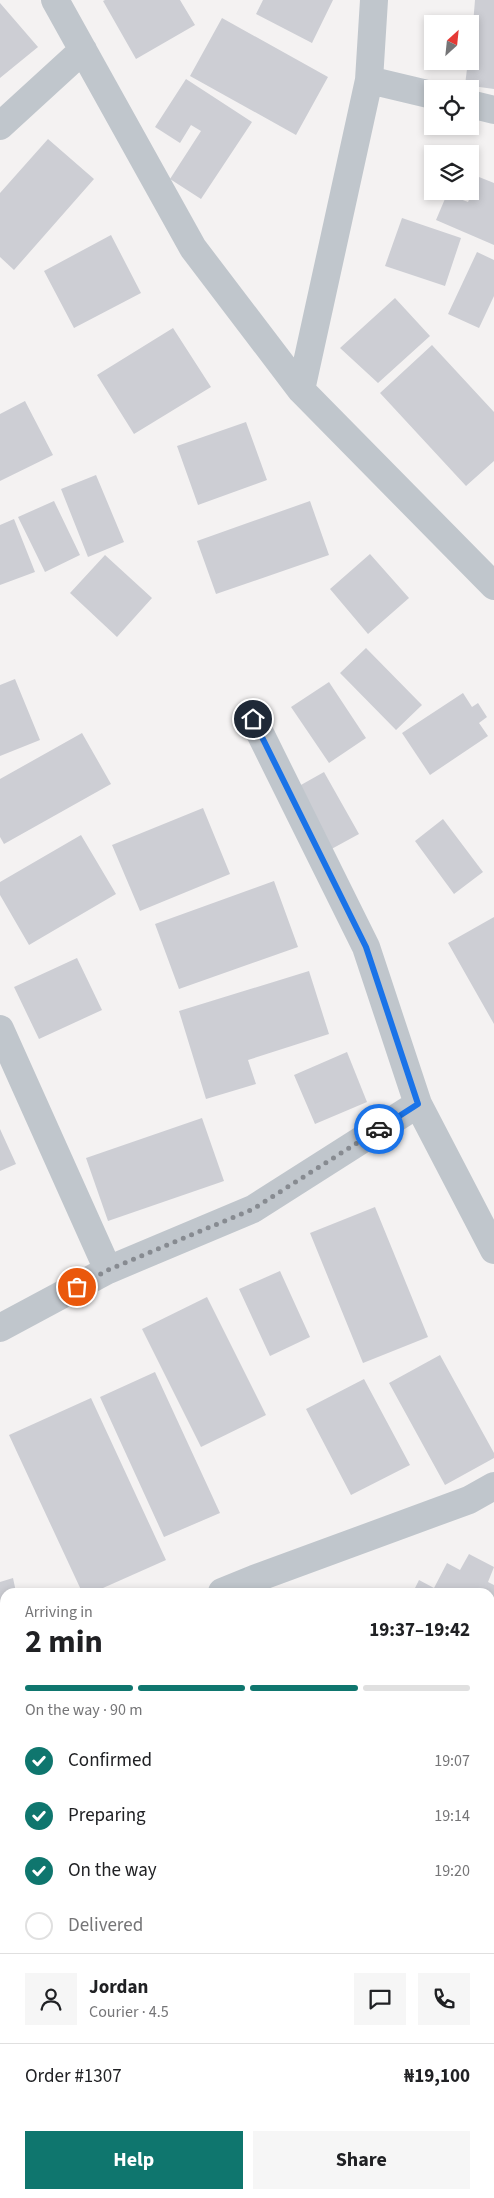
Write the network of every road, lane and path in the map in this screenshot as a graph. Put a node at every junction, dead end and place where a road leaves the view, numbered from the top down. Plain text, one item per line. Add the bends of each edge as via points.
1 (55, 0) edge
2 (374, 0) edge
3 (83, 50) junction
4 (369, 80) junction
5 (424, 93) edge
6 (479, 106) edge
7 (494, 110) edge
8 (0, 126) edge
9 (300, 390) junction
10 (494, 586) edge
11 (253, 719) dead end
12 (0, 1029) edge
13 (418, 1104) junction
14 (494, 1250) edge
15 (108, 1270) junction
16 (0, 1328) edge
17 (494, 1486) edge
18 (232, 1588) edge

1 - 3 street
2 - 4 street
3 - 8 street
3 - 9 street via 193,248
4 - 5 street
4 - 9 street
6 - 7 street
9 - 10 street
11 - 13 street via 366,947
12 - 15 street
13 - 14 street
13 - 15 street via 253,1209
15 - 16 street
17 - 18 street via 469,1500

